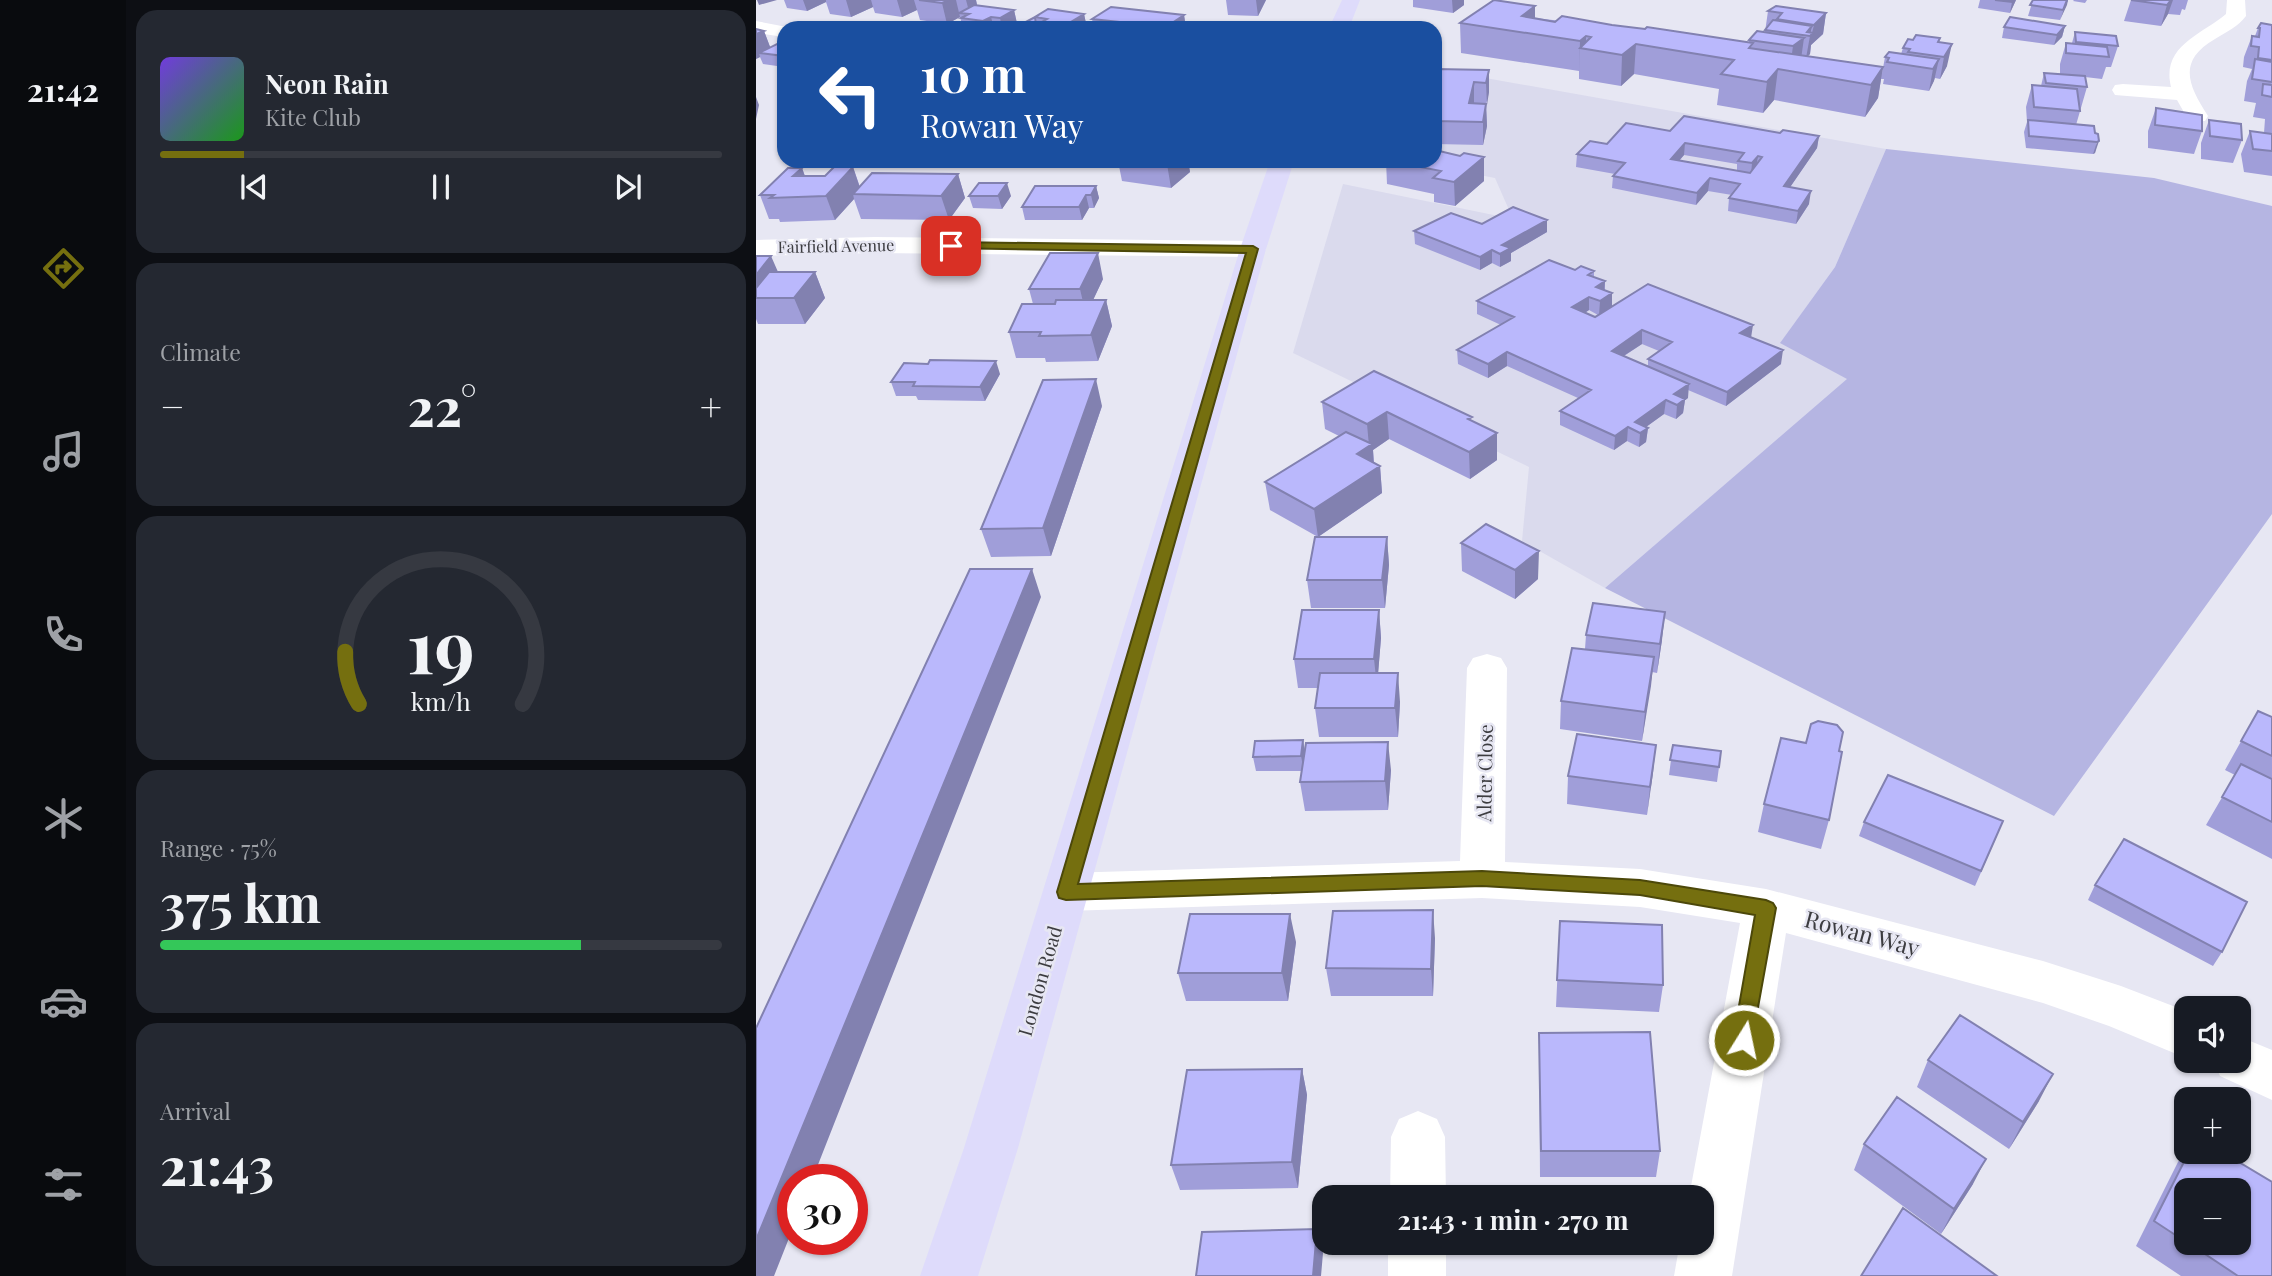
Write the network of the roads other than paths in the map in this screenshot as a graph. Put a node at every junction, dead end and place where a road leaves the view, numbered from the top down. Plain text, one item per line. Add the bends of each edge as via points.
1 (1351, 0) edge
2 (2236, 0) edge
3 (1342, 21) edge
4 (756, 27) edge
5 (777, 30) edge
6 (2123, 90) dead end
7 (2183, 94) junction
8 (2197, 116) edge
9 (1280, 168) edge
10 (756, 247) edge
11 (1253, 249) junction
12 (1487, 668) dead end
13 (1482, 878) junction
14 (1066, 892) junction
15 (1766, 908) junction
16 (2174, 1030) edge
17 (2251, 1066) edge
18 (2272, 1076) edge
19 (1418, 1137) dead end
20 (1418, 1185) edge
21 (1417, 1255) edge
22 (949, 1276) edge
23 (1417, 1276) edge
24 (1703, 1276) edge

1 - 3 main road
2 - 7 street via 2236,16 2183,55 2178,74
4 - 5 street
6 - 7 street
7 - 8 street
9 - 11 main road, London Road
10 - 11 street, Fairfield Avenue
11 - 14 main road, London Road
12 - 13 street, Alder Close
13 - 14 street, Rowan Way
13 - 15 street, Rowan Way via 1640,888
14 - 22 main road, London Road
15 - 16 street, Rowan Way via 2043,982
15 - 24 street
17 - 18 street
19 - 20 street
21 - 23 street

